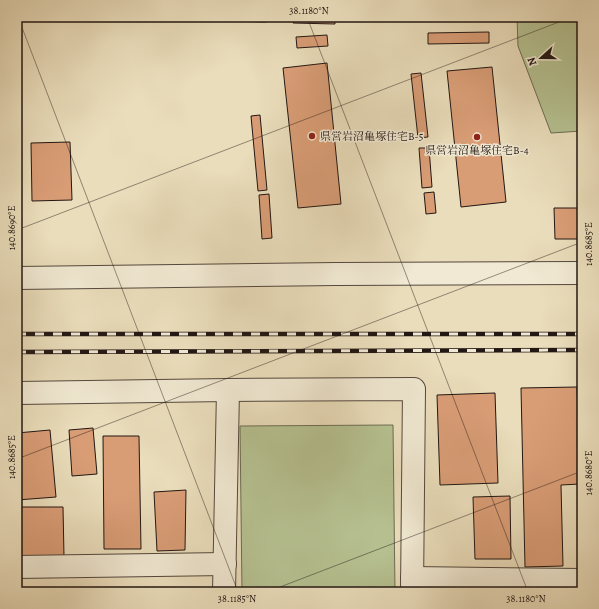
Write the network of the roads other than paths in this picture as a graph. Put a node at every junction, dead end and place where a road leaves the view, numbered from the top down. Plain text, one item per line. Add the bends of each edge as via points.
1 (582, 273) edge
2 (17, 278) edge
3 (228, 390) junction
4 (17, 393) edge
5 (225, 564) junction
6 (17, 567) edge
7 (582, 580) edge
8 (412, 585) edge
9 (224, 592) edge

1 - 2 street
3 - 4 street
3 - 5 street
3 - 8 street via 414,389
5 - 6 street
5 - 9 street
7 - 8 street

